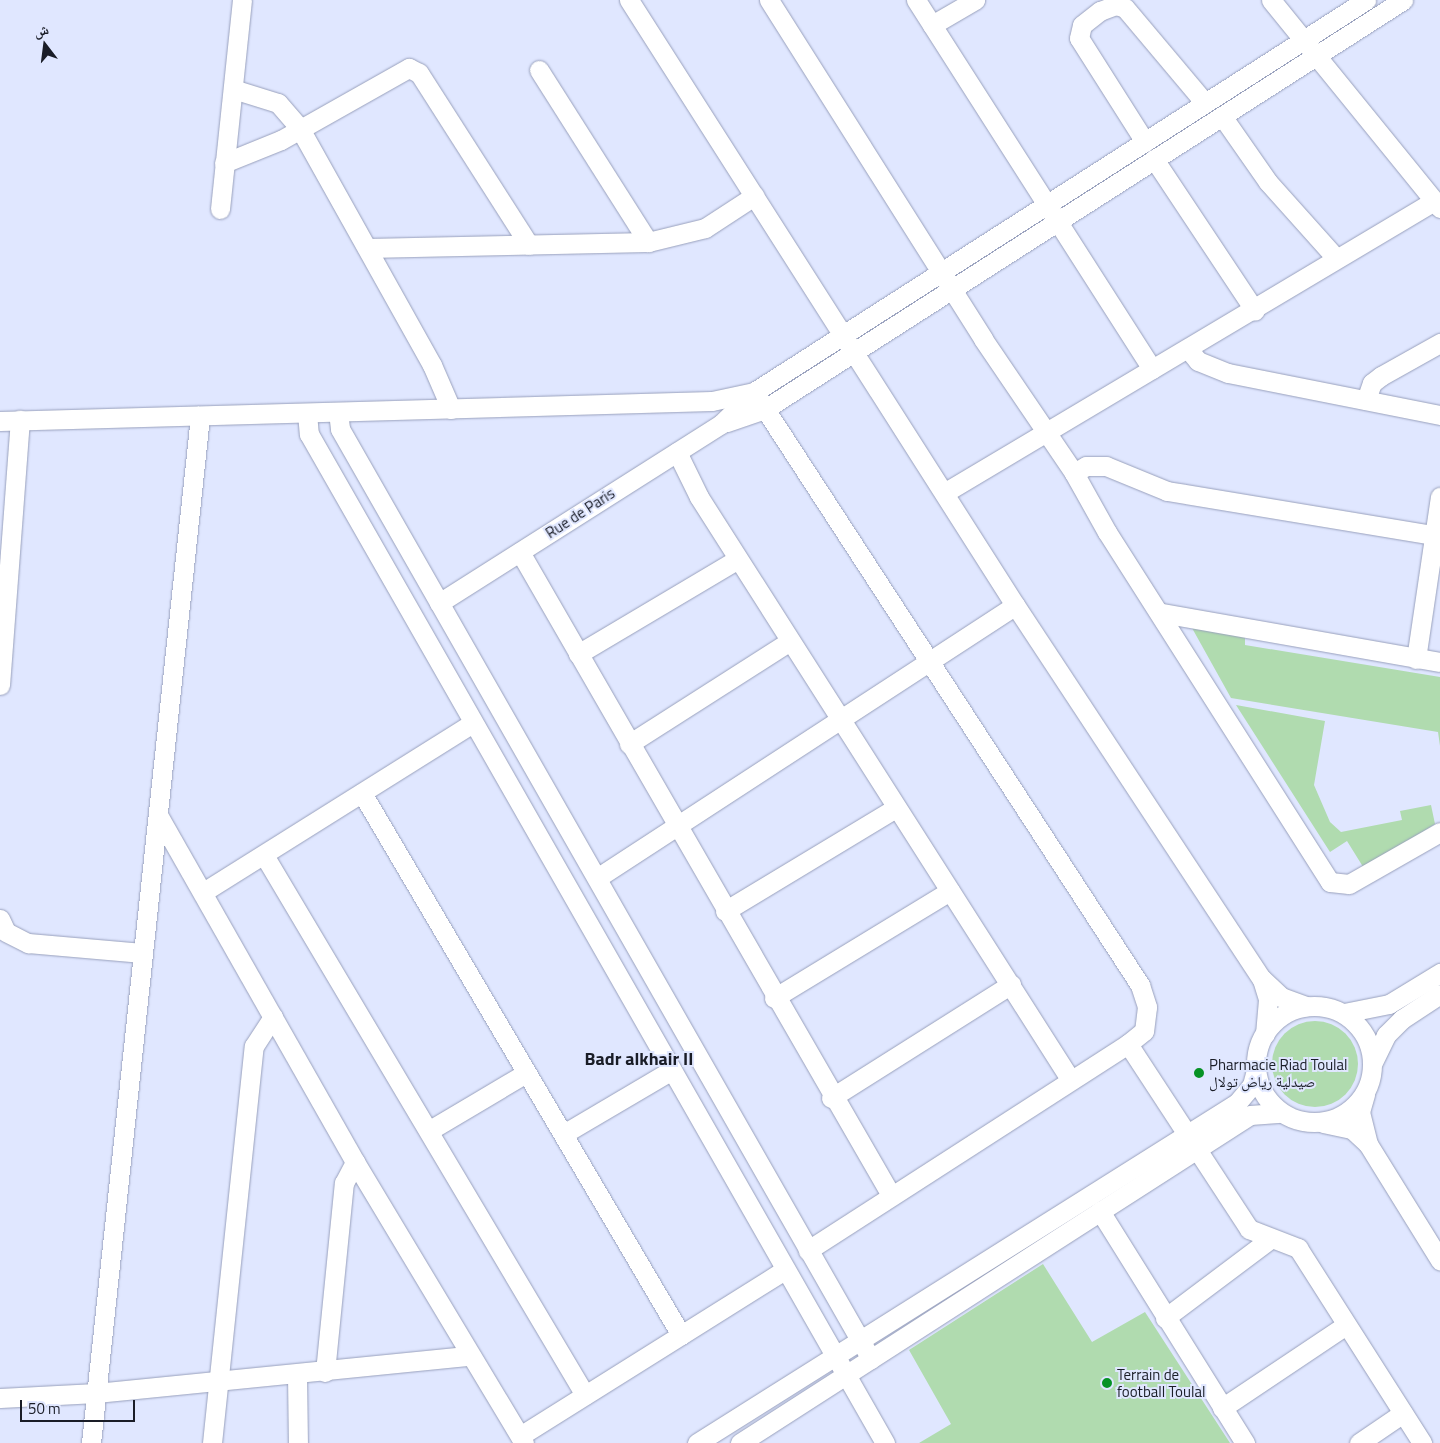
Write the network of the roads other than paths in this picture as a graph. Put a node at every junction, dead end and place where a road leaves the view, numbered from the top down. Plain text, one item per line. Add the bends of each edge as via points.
1 (242, 0) edge
2 (769, 0) edge
3 (916, 0) edge
4 (975, 0) edge
5 (1271, 0) edge
6 (1366, 0) edge
7 (1403, 0) edge
8 (635, 2) edge
9 (932, 25) junction
10 (1306, 39) junction
11 (1319, 54) junction
12 (539, 70) dead end
13 (233, 89) junction
14 (1205, 103) junction
15 (1222, 116) junction
16 (299, 127) junction
17 (1145, 142) junction
18 (1154, 159) junction
19 (224, 163) junction
20 (754, 196) junction
21 (1046, 205) junction
22 (1437, 205) edge
23 (220, 209) dead end
24 (1057, 222) junction
25 (648, 242) junction
26 (529, 244) junction
27 (367, 248) junction
28 (1336, 258) junction
29 (940, 273) junction
30 (951, 290) junction
31 (1255, 311) junction
32 (844, 335) junction
33 (1440, 343) edge
34 (1189, 350) junction
35 (855, 352) junction
36 (1152, 369) junction
37 (754, 392) junction
38 (1366, 400) junction
39 (451, 409) junction
40 (765, 409) junction
41 (338, 412) junction
42 (307, 413) junction
43 (1440, 415) edge
44 (200, 416) junction
45 (20, 420) junction
46 (0, 421) edge
47 (721, 424) junction
48 (1046, 432) junction
49 (677, 452) junction
50 (1074, 473) junction
51 (944, 493) junction
52 (1440, 497) edge
53 (7, 527) edge
54 (1437, 535) edge
55 (520, 552) junction
56 (738, 559) junction
57 (439, 603) junction
58 (1015, 605) junction
59 (1162, 613) junction
60 (790, 641) junction
61 (578, 654) junction
62 (1416, 659) junction
63 (928, 661) junction
64 (1440, 662) edge
65 (0, 685) edge
66 (842, 716) junction
67 (474, 723) junction
68 (629, 744) junction
69 (362, 793) junction
70 (896, 808) junction
71 (158, 815) junction
72 (678, 829) junction
73 (1440, 832) edge
74 (264, 855) junction
75 (596, 878) junction
76 (205, 891) junction
77 (950, 891) junction
78 (724, 911) junction
79 (0, 919) edge
80 (143, 953) junction
81 (1440, 973) edge
82 (1262, 979) junction
83 (1011, 984) junction
84 (1440, 994) edge
85 (774, 998) junction
86 (1306, 1006) junction
87 (1344, 1013) junction
88 (274, 1017) junction
89 (1264, 1034) junction
90 (1128, 1044) junction
91 (1373, 1062) junction
92 (672, 1070) junction
93 (1256, 1070) junction
94 (526, 1073) junction
95 (1070, 1079) junction
96 (1366, 1092) junction
97 (831, 1098) junction
98 (1281, 1113) junction
99 (1319, 1122) junction
100 (430, 1130) junction
101 (565, 1133) junction
102 (1193, 1141) junction
103 (1368, 1144) junction
104 (355, 1162) junction
105 (891, 1195) junction
106 (1100, 1211) junction
107 (1269, 1240) junction
108 (808, 1250) junction
109 (1440, 1260) edge
110 (786, 1270) junction
111 (1165, 1318) junction
112 (1346, 1325) junction
113 (681, 1335) junction
114 (860, 1340) junction
115 (470, 1356) junction
116 (834, 1356) junction
117 (871, 1359) junction
118 (324, 1372) junction
119 (297, 1374) junction
120 (846, 1375) junction
121 (220, 1380) junction
122 (96, 1393) junction
123 (585, 1395) junction
124 (0, 1398) edge
125 (1222, 1408) junction
126 (1403, 1413) junction
127 (522, 1439) edge
128 (91, 1443) edge
129 (212, 1443) edge
130 (298, 1443) edge
131 (696, 1443) edge
132 (740, 1443) edge
133 (886, 1443) edge
134 (1245, 1443) edge
135 (1359, 1443) edge
136 (1422, 1443) edge

1 - 13 street
2 - 29 street
3 - 9 street
4 - 9 street
5 - 10 street
6 - 10 street
7 - 11 street
8 - 20 street
9 - 21 street
10 - 11 street
10 - 14 street
11 - 15 street
11 - 22 street
12 - 25 street
13 - 16 street via 278,103
13 - 19 street
14 - 17 street
14 - 17 street via 1125,8 1116,5 1100,11 1082,25 1079,38
15 - 18 street
15 - 28 street via 1268,182
16 - 19 street via 266,148
16 - 26 street via 410,68 419,73
16 - 27 street
17 - 21 street
18 - 24 street
18 - 31 street
19 - 23 street
20 - 25 street via 705,228
20 - 32 street
21 - 24 street
21 - 29 street
22 - 28 street
24 - 30 street
24 - 36 street
25 - 26 street
26 - 27 street
27 - 39 street via 432,365
28 - 31 street
29 - 30 street
29 - 32 street
30 - 35 street
30 - 48 street
31 - 34 street
32 - 35 street
32 - 37 street
33 - 38 street via 1381,376 1372,383
34 - 36 street
34 - 38 street via 1198,361 1228,373
35 - 40 street
35 - 51 street
36 - 48 street
37 - 39 street via 712,401
37 - 40 street
37 - 47 street
38 - 43 street
39 - 41 street
40 - 47 street
40 - 63 street
41 - 42 street
41 - 57 street via 340,429
42 - 44 street
42 - 67 street via 309,434
44 - 45 street
44 - 71 street
45 - 46 street
45 - 53 street
47 - 49 street, Rue de Paris
48 - 50 street
48 - 51 street
49 - 55 street, Rue de Paris
49 - 56 street
50 - 54 street via 1086,466 1106,466 1177,493
50 - 59 street via 1107,532
51 - 58 street
52 - 54 street
53 - 65 street
54 - 62 street
55 - 57 street, Rue de Paris
55 - 61 street
56 - 60 street
56 - 61 street
57 - 75 street
58 - 63 street
58 - 82 street
59 - 62 street
59 - 73 street via 1330,882 1349,884
60 - 66 street
60 - 68 street
61 - 68 street
62 - 64 street
63 - 66 street
63 - 90 street via 1140,984 1147,1018 1144,1031
66 - 70 street
66 - 72 street
67 - 69 street
67 - 92 street
68 - 72 street
69 - 74 street
69 - 94 street
70 - 77 street
70 - 78 street
71 - 76 street
71 - 80 street
72 - 75 street
72 - 78 street
74 - 76 street
74 - 100 street
75 - 108 street
76 - 88 street
77 - 83 street
77 - 85 street
78 - 85 street
79 - 80 street via 6,932 28,943
80 - 122 street
81 - 87 street via 1389,1004
82 - 86 street via 1281,997
82 - 89 street via 1268,999
83 - 95 street
83 - 97 street
84 - 91 street via 1402,1019 1386,1036
85 - 97 street
86 - 87 street
86 - 89 street via 1282,1016
87 - 91 street via 1365,1034
88 - 104 street
88 - 121 street via 254,1046
89 - 93 street
90 - 95 street
90 - 102 street
91 - 96 street
92 - 101 street
92 - 110 street
93 - 98 street via 1264,1094
93 - 102 street via 1252,1085 1237,1103
94 - 100 street
94 - 101 street
95 - 105 street
96 - 99 street via 1346,1113
96 - 103 street via 1360,1112
97 - 105 street
98 - 99 street
98 - 102 street via 1250,1115
99 - 103 street via 1352,1128
100 - 123 street
101 - 113 street
102 - 106 street
102 - 107 street via 1249,1229
102 - 114 street
103 - 109 street
104 - 115 street
104 - 118 street via 344,1183
105 - 108 street
106 - 111 street
106 - 117 street
107 - 111 street
107 - 112 street via 1298,1248
108 - 114 street
110 - 113 street
110 - 116 street
111 - 125 street
112 - 125 street
112 - 126 street
113 - 123 street
114 - 116 street
114 - 117 street
115 - 118 street
115 - 127 street
116 - 120 street
116 - 131 street
117 - 120 street
118 - 119 street
119 - 121 street
119 - 130 street
120 - 132 street
120 - 133 street
121 - 122 street
121 - 129 street
122 - 124 street
122 - 128 street
123 - 127 street
125 - 134 street
126 - 135 street
126 - 136 street

